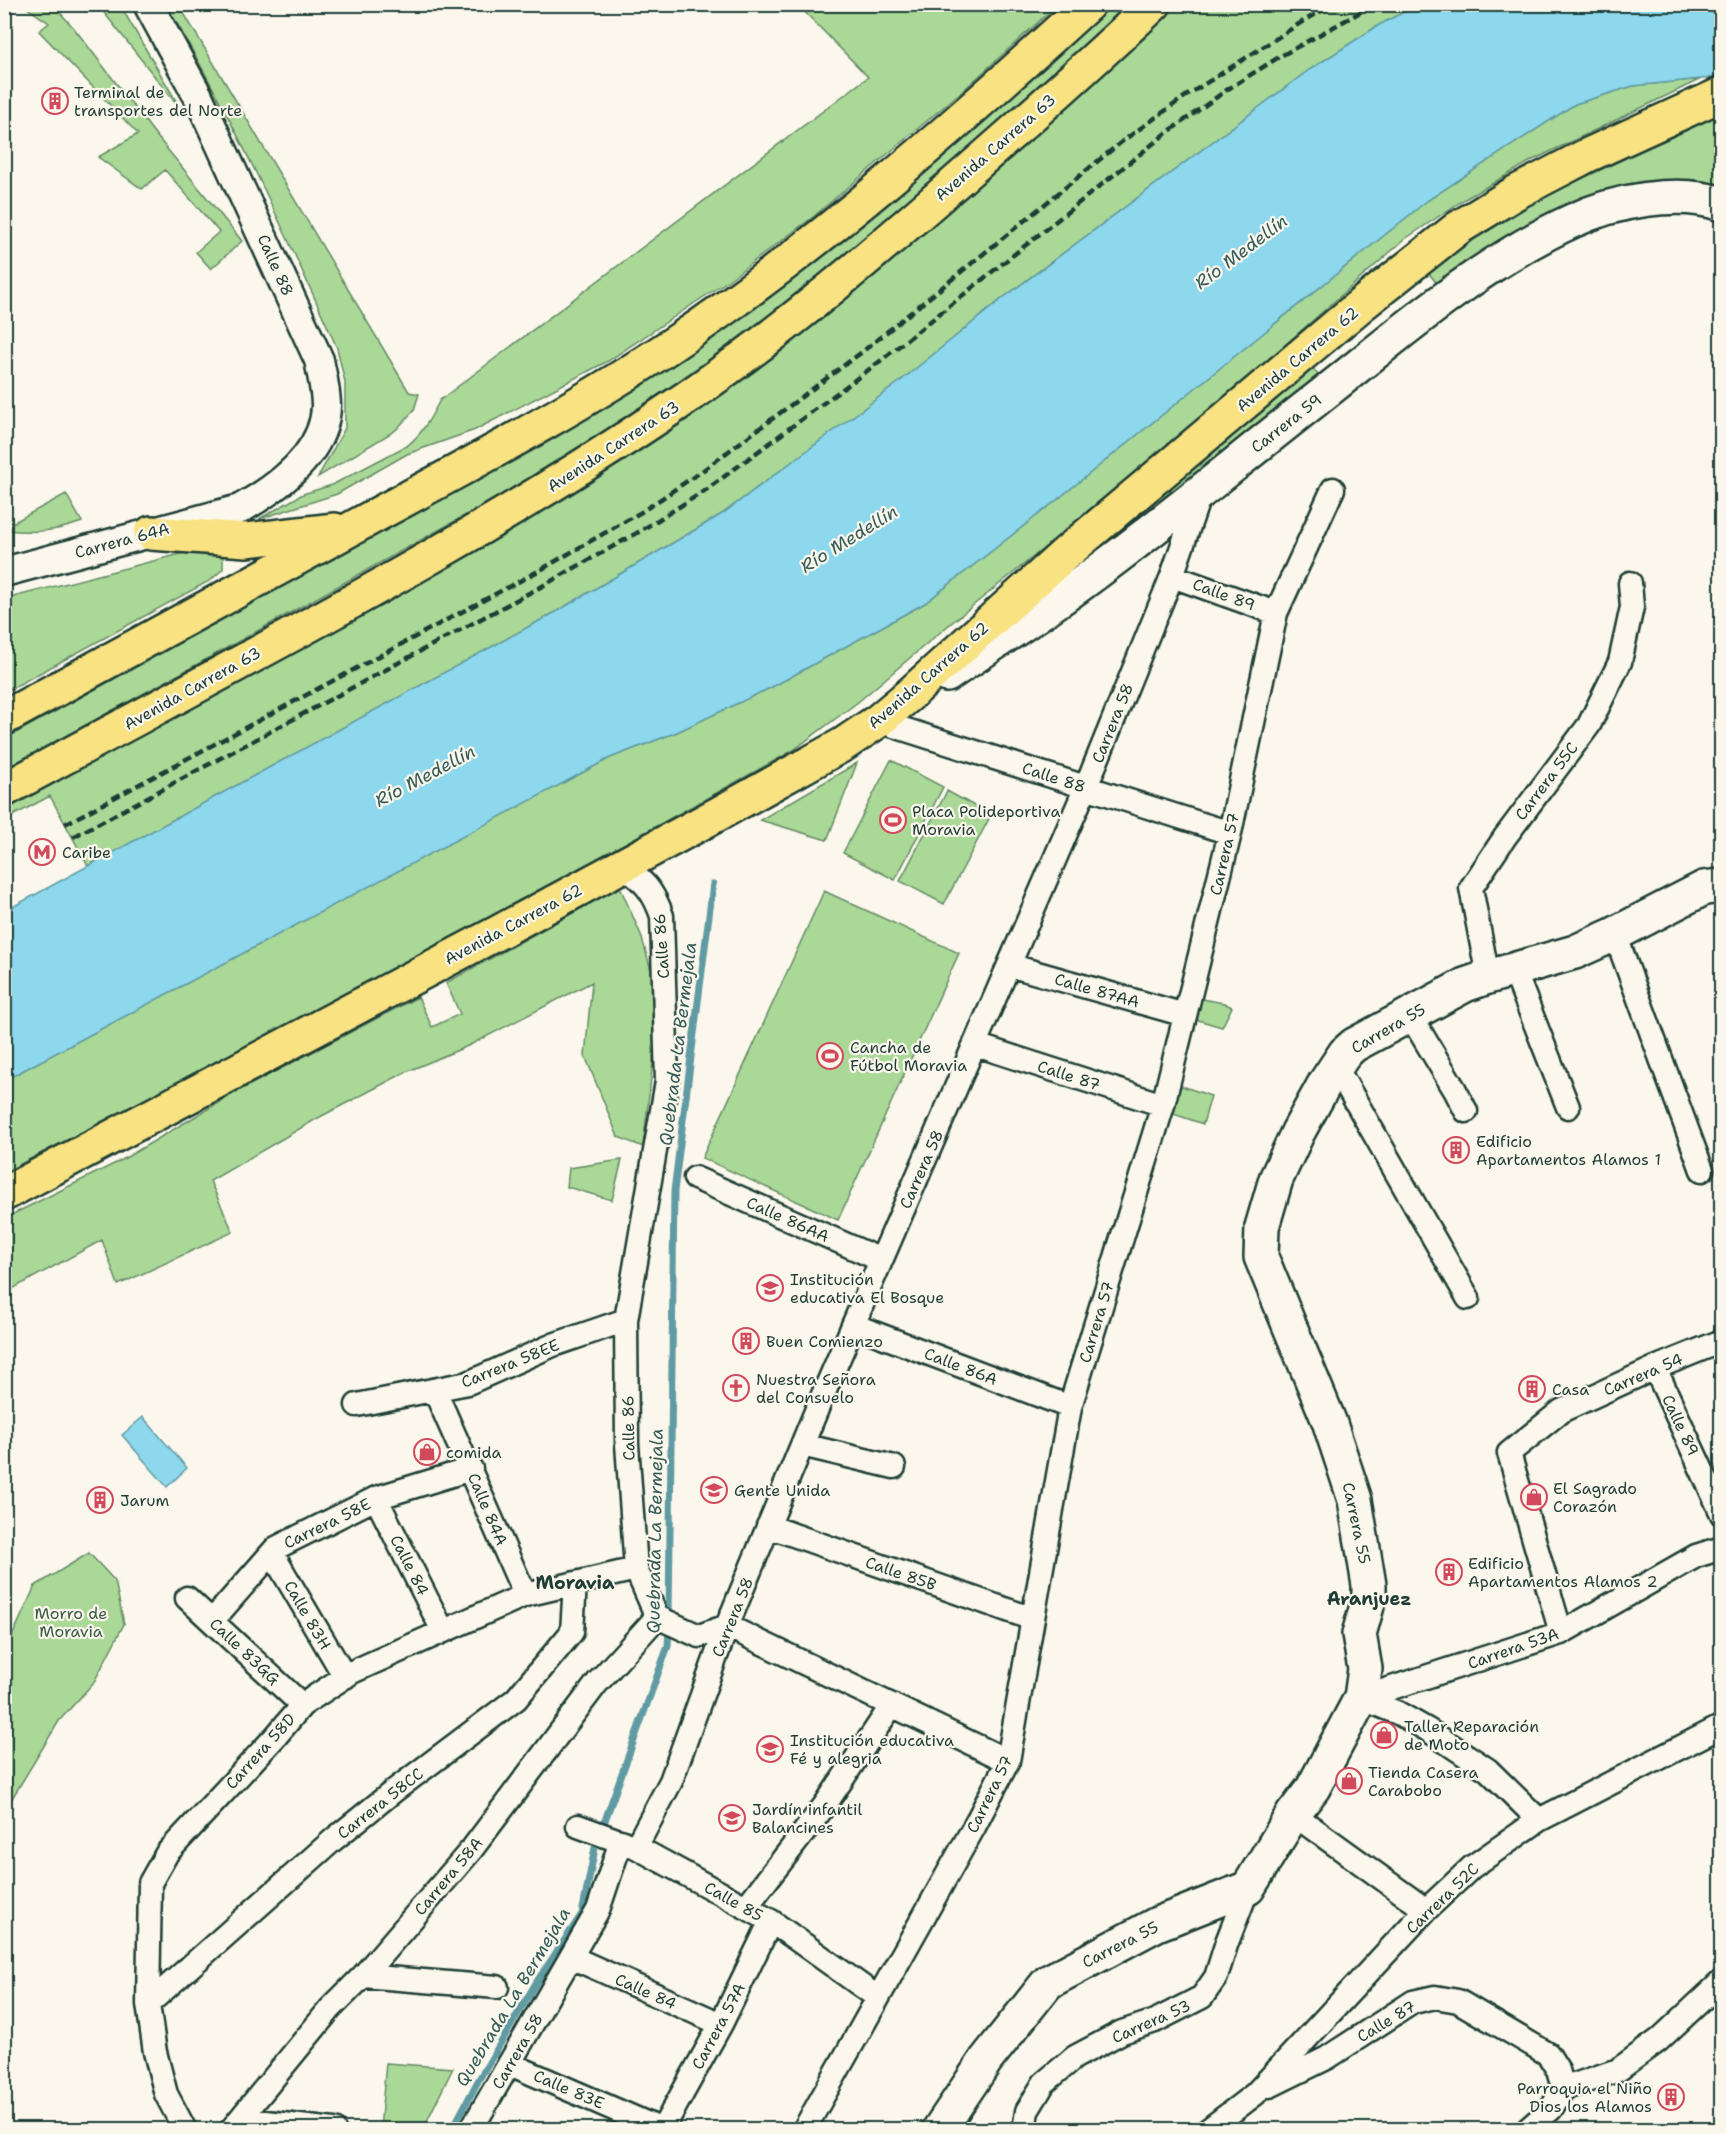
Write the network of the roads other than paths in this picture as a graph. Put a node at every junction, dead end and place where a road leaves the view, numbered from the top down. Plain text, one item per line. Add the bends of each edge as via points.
1 (148, 4) edge
2 (1088, 4) edge
3 (1154, 4) edge
4 (1722, 94) edge
5 (1722, 204) edge
6 (1333, 489) dead end
7 (1201, 490) junction
8 (240, 509) joint
9 (357, 526) junction
10 (151, 533) junction
11 (4, 572) edge
12 (1173, 576) junction
13 (1629, 583) dead end
14 (1276, 613) junction
15 (4, 718) edge
16 (878, 720) junction
17 (1086, 787) junction
18 (4, 790) edge
19 (1230, 833) junction
20 (622, 866) junction
21 (1722, 886) edge
22 (1615, 934) junction
23 (1009, 965) junction
24 (1501, 973) junction
25 (1185, 1015) junction
26 (1410, 1015) junction
27 (975, 1045) junction
28 (1336, 1067) junction
29 (1163, 1105) junction
30 (1568, 1107) dead end
31 (1466, 1111) dead end
32 (1702, 1170) dead end
33 (695, 1178) dead end
34 (4, 1194) edge
35 (881, 1260) junction
36 (1468, 1298) dead end
37 (626, 1320) junction
38 (853, 1325) junction
39 (1722, 1341) edge
40 (1655, 1368) junction
41 (435, 1391) junction
42 (357, 1405) dead end
43 (1070, 1407) junction
44 (802, 1445) junction
45 (894, 1467) dead end
46 (471, 1469) junction
47 (376, 1498) junction
48 (1722, 1514) edge
49 (768, 1526) junction
50 (1722, 1548) edge
51 (272, 1553) junction
52 (636, 1569) junction
53 (575, 1583) junction
54 (525, 1595) junction
55 (187, 1598) dead end
56 (661, 1619) junction
57 (1034, 1619) junction
58 (212, 1621) junction
59 (727, 1626) junction
60 (443, 1631) junction
61 (1561, 1633) junction
62 (345, 1677) junction
63 (1361, 1698) junction
64 (302, 1705) junction
65 (892, 1705) junction
66 (1722, 1726) edge
67 (1008, 1761) junction
68 (1293, 1814) junction
69 (1539, 1820) junction
70 (582, 1827) dead end
71 (624, 1842) junction
72 (1248, 1888) junction
73 (746, 1908) junction
74 (1426, 1910) junction
75 (771, 1921) junction
76 (571, 1958) junction
77 (363, 1976) junction
78 (1722, 1981) edge
79 (497, 1987) dead end
80 (877, 1997) junction
81 (148, 2004) junction
82 (721, 2024) junction
83 (510, 2064) junction
84 (1563, 2089) junction
85 (1256, 2094) junction
86 (236, 2124) edge
87 (185, 2130) edge
88 (334, 2130) edge
89 (471, 2130) edge
90 (662, 2130) edge
91 (804, 2130) edge
92 (939, 2130) edge
93 (1024, 2130) edge
94 (1208, 2130) edge
95 (1527, 2130) edge

1 - 8 street, Calle 88 via 220,143 319,360 324,384 326,408 311,448 284,480
2 - 9 highway via 865,200 734,302 548,421
3 - 18 highway, Avenida Carrera 63 via 889,240 802,312 692,394 466,538
4 - 16 highway, Avenida Carrera 62 via 1586,156 1458,228 1066,553
5 - 7 main road, Carrera 59 via 1674,197 1644,200 1575,219 1533,240 1453,292
6 - 14 street, Carrera 57
7 - 12 street, Carrera 58
7 - 16 main road, Carrera 59 via 1077,587
8 - 10 street, Carrera 64A
9 - 10 highway via 246,540
9 - 15 highway
10 - 11 street, Carrera 64A
12 - 14 street, Calle 89
12 - 17 street, Carrera 58
13 - 24 street, Carrera 55C via 1632,607 1620,662 1589,725 1504,837 1471,888
14 - 19 street, Carrera 57
16 - 17 street, Calle 88
16 - 20 highway, Avenida Carrera 62 via 819,758
17 - 19 street, Calle 88
17 - 23 street, Carrera 58
19 - 25 street, Carrera 57
20 - 34 highway, Avenida Carrera 62
20 - 37 street, Calle 86 via 652,891 662,916 667,1081
21 - 22 main road, Carrera 55 via 1704,888
22 - 24 main road, Carrera 55 via 1575,952
22 - 32 street
23 - 25 street, Calle 87AA
23 - 27 street, Carrera 58
24 - 26 main road, Carrera 55 via 1466,985
24 - 30 street
25 - 29 street, Carrera 57
26 - 28 main road, Carrera 55 via 1354,1045
26 - 31 street
27 - 29 street, Calle 87
27 - 35 street, Carrera 58
28 - 36 street
28 - 63 main road, Carrera 55 via 1298,1131 1276,1179 1262,1227 1261,1257 1329,1421 1355,1500 1370,1585 1359,1634 1365,1669
29 - 43 street, Carrera 57
33 - 35 street, Calle 86AA
35 - 38 street, Carrera 58
37 - 41 street, Carrera 58EE via 553,1345 468,1383
37 - 52 street, Calle 86 via 627,1444
38 - 43 street, Calle 86A
38 - 44 street, Carrera 58
39 - 40 street, Carrera 54
40 - 48 street, Calle 89
40 - 61 street, Carrera 54 via 1561,1411 1509,1453
41 - 42 street, Carrera 58EE
41 - 46 street, Calle 84A
43 - 57 street, Carrera 57
44 - 45 street
44 - 49 street, Carrera 58
46 - 47 street, Carrera 58E
46 - 54 street, Calle 84A
47 - 51 street, Carrera 58E
47 - 60 street, Calle 84
49 - 57 street, Calle 85B
49 - 59 street, Carrera 58
50 - 61 street, Carrera 53A via 1696,1556
51 - 58 street, Carrera 58E
51 - 62 street, Calle 83H
52 - 53 street, Carrera 58D
52 - 56 street, Calle 86
53 - 54 street, Carrera 58D
53 - 81 street, Carrera 58CC via 572,1632 516,1699 333,1840
54 - 60 street, Carrera 58D
55 - 58 street, Calle 83GG
56 - 59 street via 699,1636
56 - 77 street, Carrera 58A via 597,1683 472,1849
57 - 67 street, Carrera 57
58 - 64 street, Calle 83GG
59 - 65 street
59 - 71 street, Carrera 58 via 671,1780
60 - 62 street, Carrera 58D
61 - 63 street, Carrera 53A
62 - 64 street, Carrera 58D
63 - 68 main road, Carrera 55 via 1313,1788
63 - 69 street via 1398,1713 1488,1770
64 - 81 street, Carrera 58D via 167,1853 150,1882
65 - 67 street
65 - 73 street via 825,1805
66 - 69 street, Carrera 52C
67 - 80 street, Carrera 57
68 - 72 main road, Carrera 55
68 - 74 street
69 - 74 street, Carrera 52C via 1472,1867
70 - 71 street, Calle 85
71 - 73 street, Calle 85
71 - 76 street, Carrera 58 via 598,1910
72 - 92 main road, Carrera 55 via 1157,1924 1048,1982 986,2060
72 - 93 street, Carrera 53 via 1216,1977 1202,1997 1075,2057 1044,2083 1027,2111
73 - 75 street, Calle 85
74 - 85 street, Carrera 52C
75 - 80 street, Calle 85
75 - 82 street, Carrera 57A
76 - 82 street, Calle 84
76 - 83 street, Carrera 58
77 - 79 street
77 - 86 street, Carrera 58A via 330,2009
78 - 84 street via 1659,2040 1618,2070
80 - 91 street, Carrera 57
81 - 87 street, Carrera 58D via 154,2052 166,2094
82 - 90 street, Carrera 57A
83 - 89 street, Carrera 58
83 - 90 street, Calle 83E
84 - 85 street, Calle 87 via 1548,2054 1458,2001 1435,1997 1413,2002 1327,2058
84 - 95 street via 1551,2109
85 - 94 street, Carrera 52C
86 - 88 street

